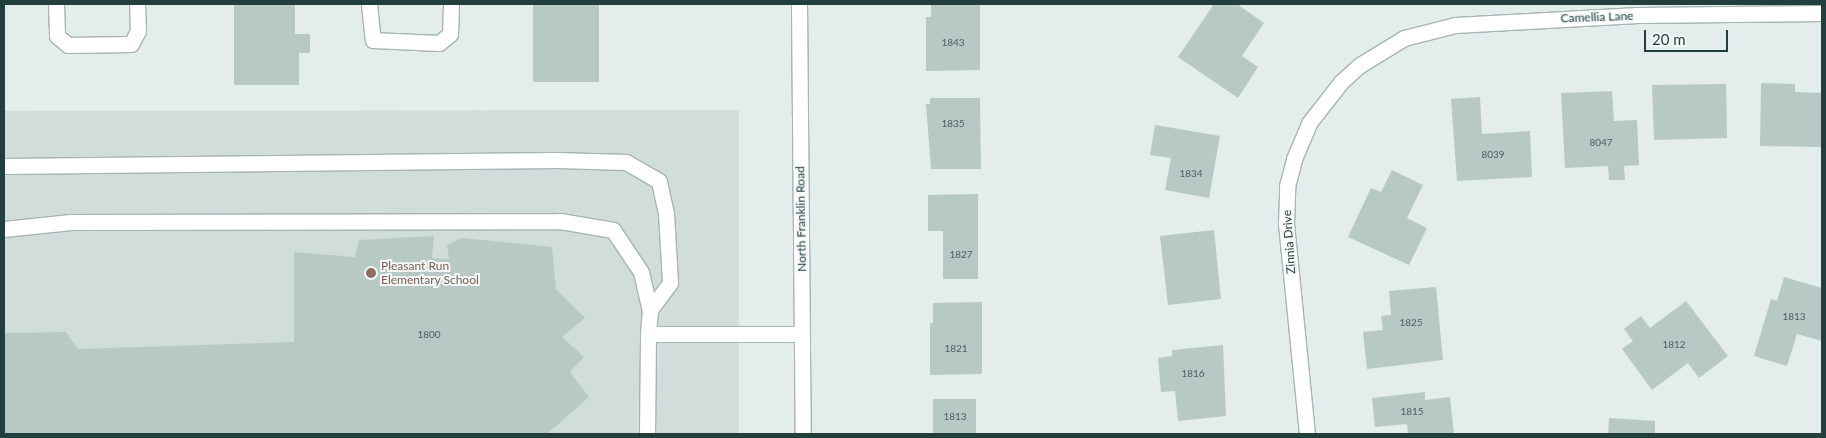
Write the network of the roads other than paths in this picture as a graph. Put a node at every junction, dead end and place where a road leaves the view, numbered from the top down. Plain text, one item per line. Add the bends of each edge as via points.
1 (56, 4) edge
2 (137, 4) edge
3 (369, 4) edge
4 (451, 4) edge
5 (799, 4) edge
6 (1822, 13) edge
7 (1404, 38) joint
8 (4, 166) edge
9 (4, 229) edge
10 (650, 310) junction
11 (648, 334) junction
12 (802, 334) junction
13 (647, 434) edge
14 (802, 434) edge
15 (1307, 434) edge

1 - 2 street via 57,36 68,45 131,44 138,31
3 - 4 street via 373,40 439,43 450,34
5 - 12 street, North Franklin Road
6 - 7 street, Camellia Lane via 1638,15 1506,21 1455,25
7 - 15 street, Zinnia Drive via 1370,57 1341,82 1309,123 1294,159 1288,186 1286,224
8 - 10 street via 626,162 659,181 666,213 670,283
9 - 10 street via 72,222 560,221 613,230 641,272
10 - 11 street
11 - 12 street
11 - 13 street
12 - 14 street, North Franklin Road

